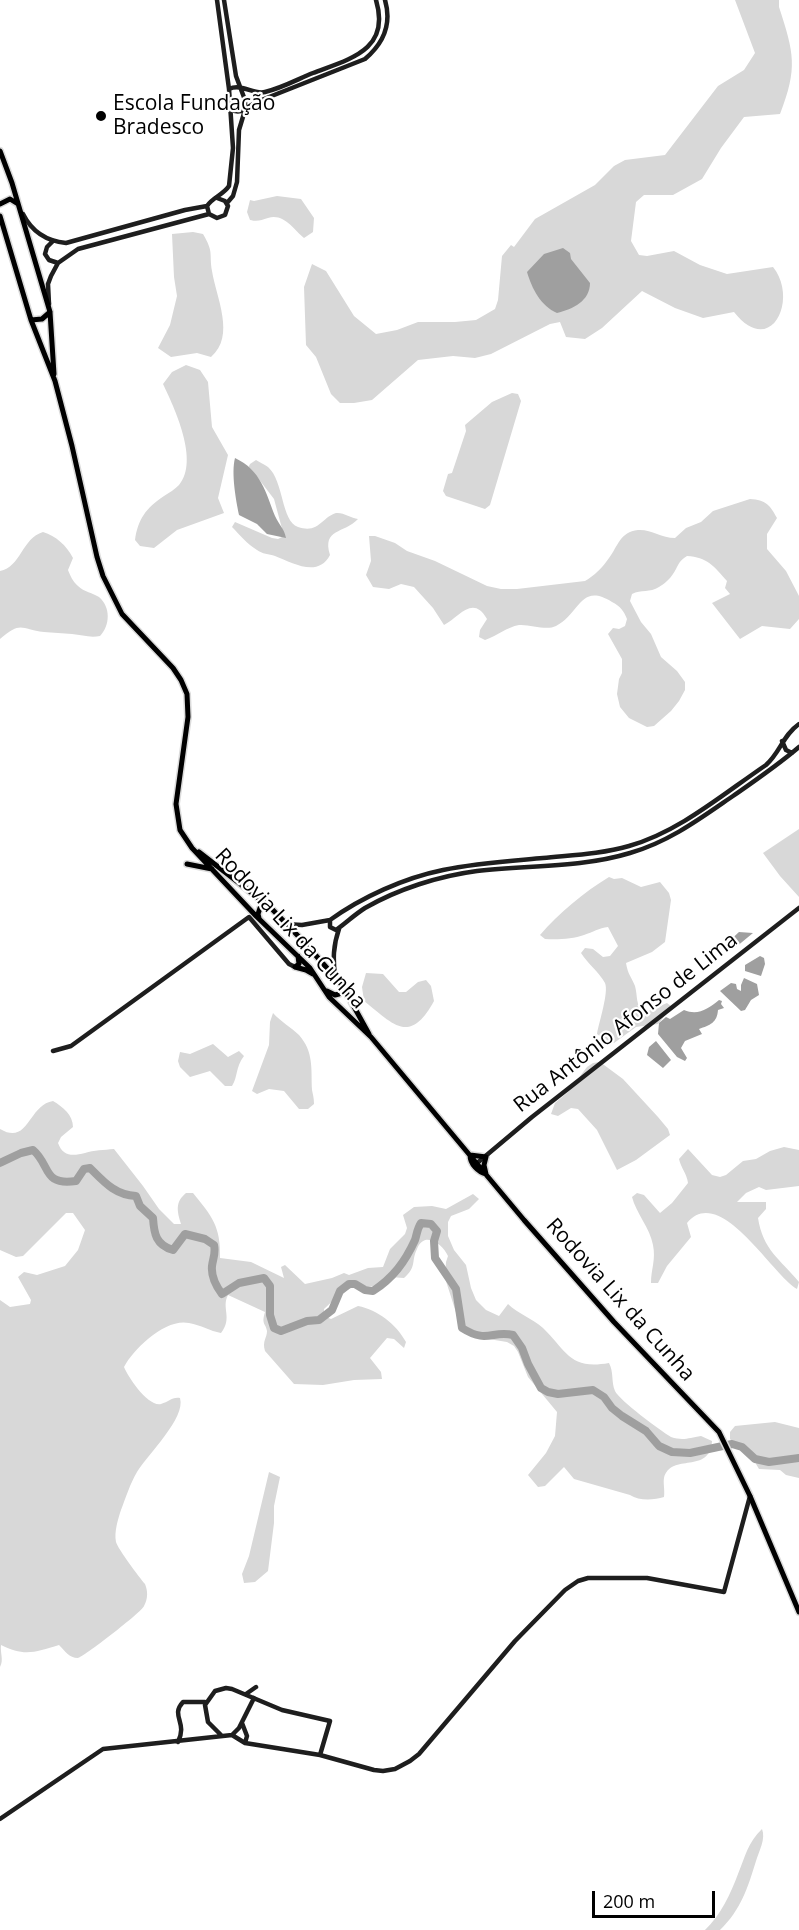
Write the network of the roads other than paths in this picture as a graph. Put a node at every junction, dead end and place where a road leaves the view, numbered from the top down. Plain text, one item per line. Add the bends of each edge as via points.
1 (217, 0) edge
2 (224, 0) edge
3 (376, 0) edge
4 (385, 0) edge
5 (240, 87) junction
6 (230, 89) junction
7 (230, 109) junction
8 (244, 110) junction
9 (0, 151) edge
10 (217, 198) junction
11 (227, 203) junction
12 (0, 204) edge
13 (19, 206) junction
14 (207, 206) junction
15 (209, 213) junction
16 (0, 216) edge
17 (53, 241) junction
18 (58, 263) junction
19 (50, 312) junction
20 (31, 320) junction
21 (55, 381) junction
22 (799, 724) edge
23 (782, 741) junction
24 (799, 747) edge
25 (792, 753) junction
26 (187, 841) junction
27 (187, 864) dead end
28 (213, 869) junction
29 (270, 907) junction
30 (799, 908) edge
31 (259, 918) junction
32 (330, 920) junction
33 (285, 924) junction
34 (339, 928) junction
35 (298, 955) junction
36 (295, 967) junction
37 (314, 975) junction
38 (335, 976) junction
39 (342, 985) junction
40 (323, 988) junction
41 (372, 1037) junction
42 (53, 1051) dead end
43 (470, 1155) junction
44 (486, 1156) junction
45 (476, 1165) junction
46 (486, 1174) junction
47 (750, 1496) junction
48 (799, 1612) edge
49 (256, 1687) dead end
50 (244, 1694) junction
51 (254, 1698) junction
52 (206, 1702) junction
53 (250, 1707) junction
54 (242, 1722) junction
55 (232, 1735) junction
56 (222, 1737) junction
57 (178, 1742) junction
58 (245, 1743) junction
59 (320, 1755) junction
60 (0, 1819) edge

1 - 6 main road
2 - 5 main road
3 - 5 main road via 380,25 374,40 362,52 264,92
4 - 8 main road via 387,28 378,46 365,59
5 - 6 main road
5 - 8 main road
6 - 7 main road
7 - 8 main road
7 - 10 main road via 232,167 229,186
8 - 11 main road via 239,130 237,182
9 - 13 main road, Rodovia Lix da Cunha
10 - 11 main road
10 - 14 main road
11 - 15 main road via 225,215 217,218
12 - 13 main road via 10,199
13 - 17 main road via 29,224
13 - 19 main road, Rodovia Lix da Cunha
14 - 15 main road
14 - 17 main road via 77,241
15 - 18 main road via 86,246
16 - 20 main road, Rodovia Lix da Cunha
17 - 18 main road via 45,254
18 - 19 main road via 48,284
19 - 20 main road via 42,319
19 - 21 main road, Rodovia Lix da Cunha
20 - 21 main road, Rodovia Lix da Cunha
21 - 26 main road, Rodovia Lix da Cunha via 103,576 122,614 173,668 187,694 188,717 176,813
22 - 23 main road
23 - 25 main road
23 - 32 main road via 766,765 684,821 647,840 593,853 436,871 380,893
24 - 25 main road
25 - 34 main road via 683,830 650,847 602,859 476,871 429,882 366,908
26 - 28 main road, Rodovia Lix da Cunha
26 - 29 main road, Rodovia Lix da Cunha
27 - 28 main road
28 - 31 main road, Rodovia Lix da Cunha
29 - 31 main road via 260,908
29 - 33 main road, Rodovia Lix da Cunha
30 - 44 main road, Rua Antônio Afonso de Lima
31 - 35 main road, Rodovia Lix da Cunha
32 - 33 main road
32 - 34 main road via 331,929
33 - 38 main road, Rodovia Lix da Cunha
34 - 38 main road via 333,950
35 - 36 main road via 299,964
35 - 37 main road, Rodovia Lix da Cunha
36 - 37 main road
36 - 42 main road via 249,917 71,1046
37 - 40 main road, Rodovia Lix da Cunha
38 - 39 main road, Rodovia Lix da Cunha
39 - 40 main road via 335,995
39 - 41 main road, Rodovia Lix da Cunha
40 - 41 main road, Rodovia Lix da Cunha
41 - 43 main road, Rodovia Lix da Cunha
43 - 44 main road
43 - 45 main road, Rodovia Lix da Cunha
44 - 45 main road, Rua Antônio Afonso de Lima
44 - 46 main road
45 - 46 main road, Rodovia Lix da Cunha
46 - 47 main road, Rodovia Lix da Cunha via 614,1322 723,1437
47 - 48 main road, Rodovia Lix da Cunha
47 - 59 main road via 724,1592 647,1578 578,1581 514,1641 410,1761 383,1771
49 - 50 main road
50 - 51 main road
50 - 52 main road via 218,1689
50 - 53 main road
51 - 53 main road
51 - 59 main road via 282,1710 330,1722
52 - 56 main road via 208,1722
52 - 57 main road via 183,1702 178,1708 183,1729
53 - 54 main road
54 - 55 main road
54 - 58 main road
55 - 56 main road
55 - 58 main road
56 - 57 main road
57 - 60 main road via 103,1749
58 - 59 main road

